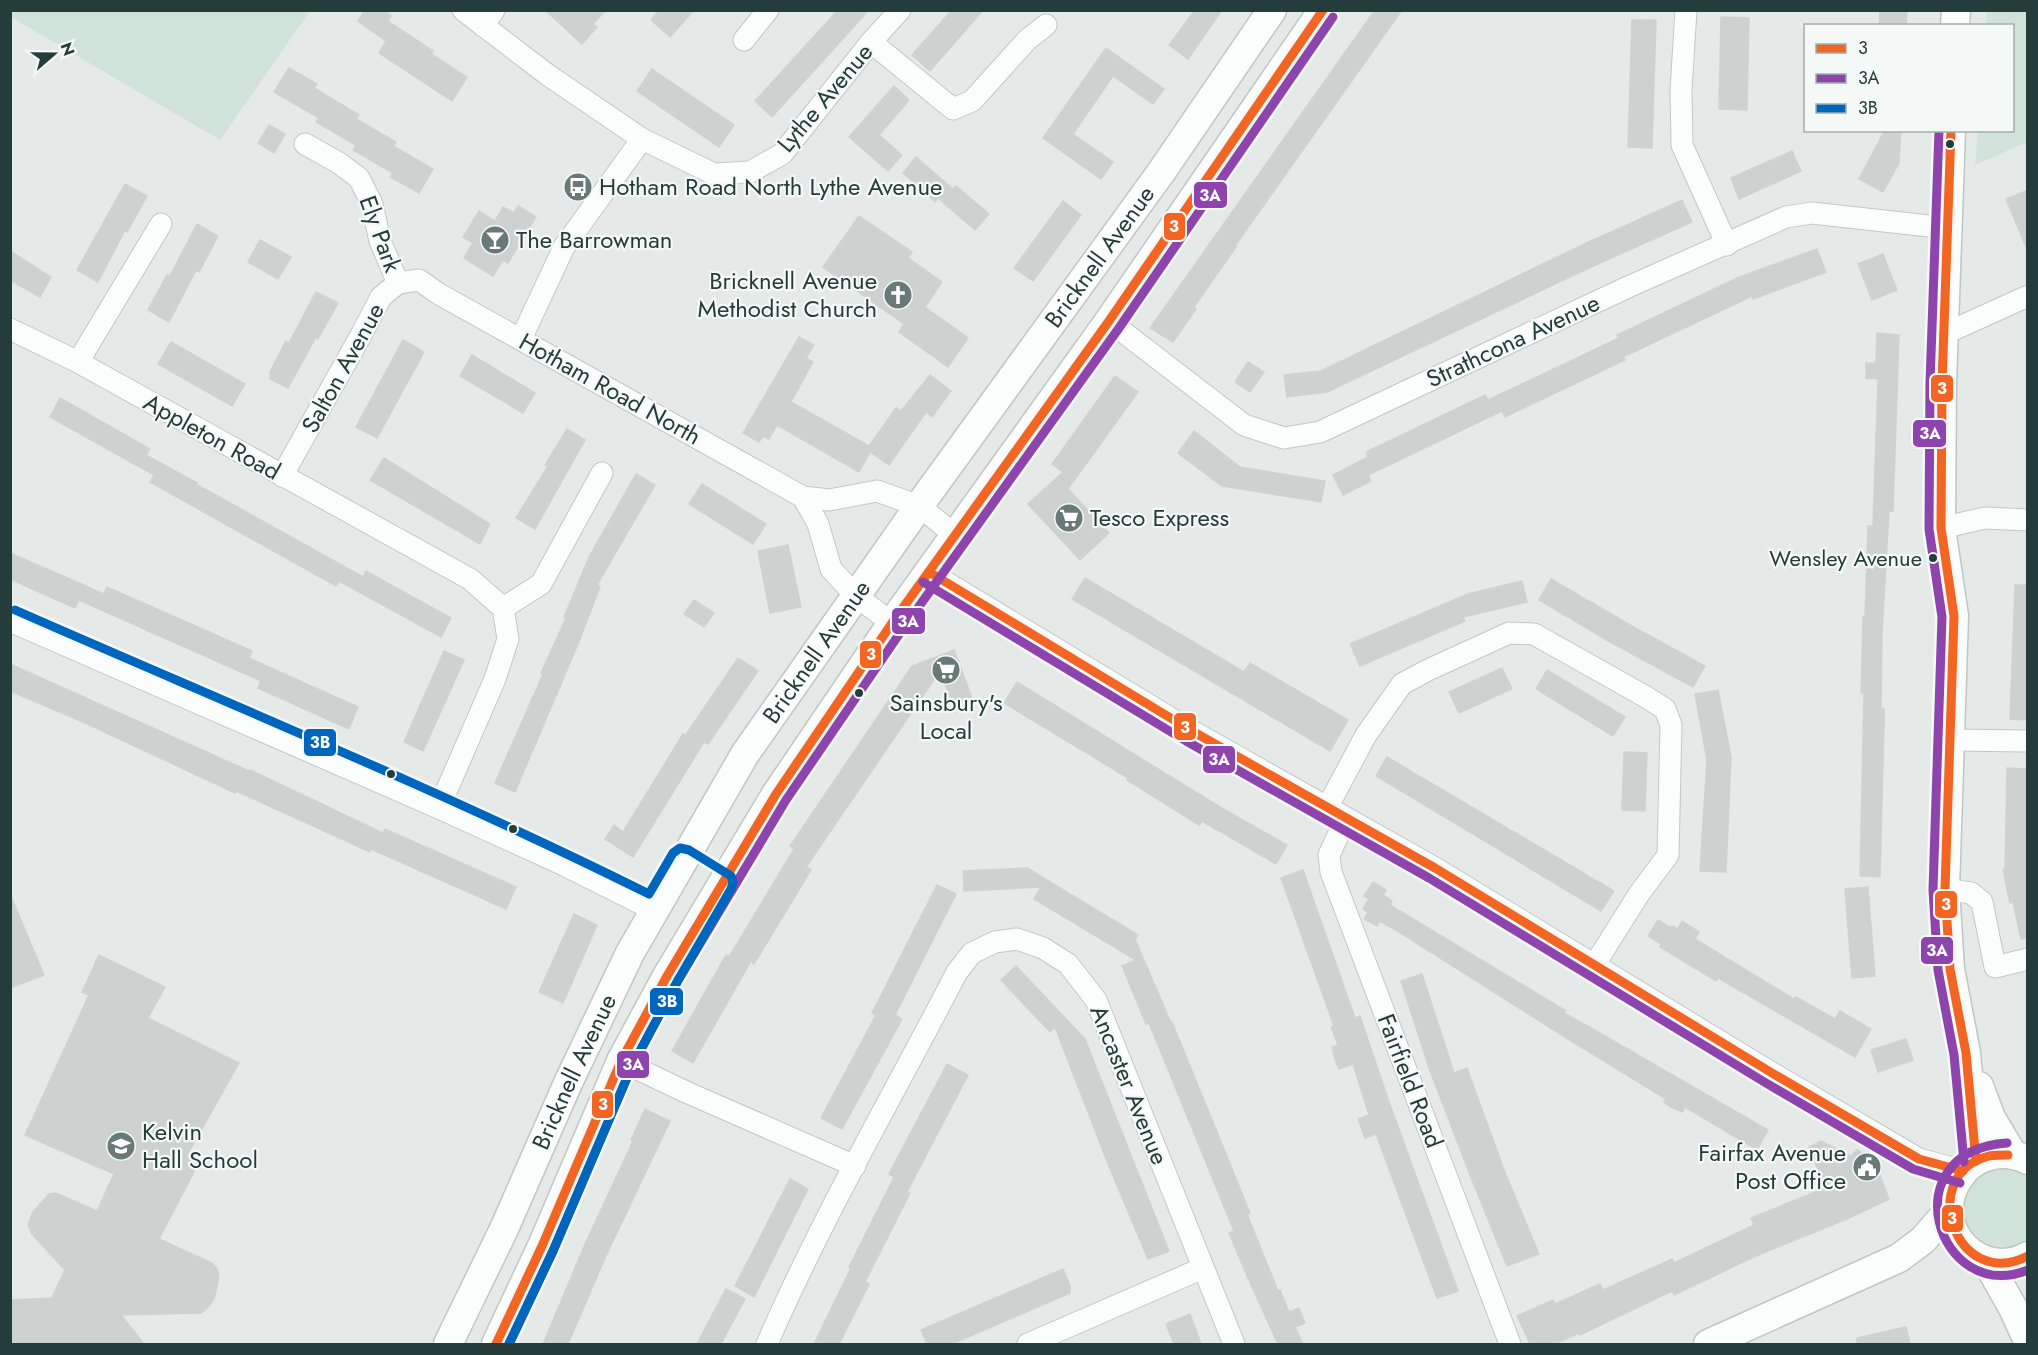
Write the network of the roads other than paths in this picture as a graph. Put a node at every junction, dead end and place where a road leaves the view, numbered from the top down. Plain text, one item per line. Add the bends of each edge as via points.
1 (463, 10) edge
2 (768, 10) edge
3 (900, 10) edge
4 (1272, 10) edge
5 (1323, 10) edge
6 (1686, 10) edge
7 (489, 18) edge
8 (1046, 25) dead end
9 (744, 40) dead end
10 (871, 42) junction
11 (1951, 132) edge
12 (642, 139) junction
13 (305, 144) dead end
14 (161, 224) dead end
15 (1947, 228) junction
16 (1727, 244) junction
17 (419, 280) joint
18 (398, 283) junction
19 (2028, 297) edge
20 (1109, 321) junction
21 (10, 329) edge
22 (1944, 334) junction
23 (521, 339) junction
24 (78, 362) junction
25 (602, 473) dead end
26 (282, 476) junction
27 (803, 497) junction
28 (919, 506) junction
29 (2028, 520) edge
30 (1941, 528) junction
31 (955, 535) junction
32 (929, 572) junction
33 (856, 596) junction
34 (503, 608) junction
35 (10, 621) edge
36 (892, 623) junction
37 (1949, 740) junction
38 (2028, 741) edge
39 (1328, 806) junction
40 (439, 808) junction
41 (1346, 818) junction
42 (1945, 890) junction
43 (654, 910) junction
44 (2028, 959) edge
45 (1595, 964) junction
46 (1966, 1053) junction
47 (621, 1061) junction
48 (2020, 1158) edge
49 (855, 1166) junction
50 (1959, 1184) junction
51 (504, 1229) junction
52 (542, 1246) junction
53 (2028, 1256) edge
54 (1899, 1258) junction
55 (1980, 1258) junction
56 (1203, 1269) junction
57 (2028, 1341) edge
58 (448, 1344) edge
59 (496, 1344) edge
60 (766, 1344) edge
61 (1028, 1344) edge
62 (1234, 1344) edge
63 (1510, 1344) edge
64 (1708, 1344) edge

1 - 7 street, Lythe Avenue
2 - 9 street
3 - 10 street, Lythe Avenue
4 - 28 street, Bricknell Avenue via 1162,171
5 - 20 street, Bricknell Avenue
6 - 16 street via 1682,145
7 - 12 street, Lythe Avenue via 548,75
8 - 10 street via 1027,40 972,101 953,109
10 - 12 street, Lythe Avenue via 782,154 750,172 714,174
11 - 15 street
12 - 23 street via 564,247
13 - 18 street, Ely Park via 359,178 372,204 380,241
14 - 24 street
15 - 16 street, Strathcona Avenue via 1806,213 1786,217
15 - 22 street
16 - 20 street, Strathcona Avenue via 1320,432 1284,438 1244,425
17 - 18 street, Salton Avenue
17 - 23 street, Hotham Road North
18 - 26 street, Salton Avenue via 381,297
19 - 22 street
20 - 31 street, Bricknell Avenue
21 - 24 street, Appleton Road
22 - 30 street
23 - 27 street, Hotham Road North
24 - 26 street, Appleton Road
25 - 34 street via 541,584
26 - 34 street, Appleton Road via 470,579
27 - 28 street, Hotham Road North via 829,500 877,491
27 - 33 street via 818,524 831,569
28 - 31 street, Hotham Road North
28 - 33 street, Bricknell Avenue
29 - 30 street via 1985,518
30 - 37 street via 1954,616
31 - 32 street, Bricknell Avenue
32 - 36 street, Bricknell Avenue
32 - 39 street via 1192,731
33 - 36 street
33 - 43 street, Bricknell Avenue via 745,754
34 - 40 street via 508,639 495,679
35 - 40 street
36 - 47 street, Bricknell Avenue via 776,794
37 - 38 street
37 - 42 street
39 - 41 street
39 - 45 street via 1366,735 1402,684 1509,633 1534,634 1646,697 1665,709 1671,725 1668,855
40 - 43 street
41 - 45 street
41 - 63 street, Fairfield Road via 1329,855 1331,872
42 - 44 street via 1971,893 1982,902 1995,967
42 - 46 street via 1950,969
43 - 51 street, Bricknell Avenue via 568,1083
45 - 50 street
46 - 48 street via 1991,1118
46 - 50 street
47 - 49 street
47 - 52 street, Bricknell Avenue
48 - 50 street via 1994,1154
49 - 56 street, Ancaster Avenue via 957,972 972,953 995,942 1017,939 1043,948 1068,964 1096,1000
49 - 60 street, Ancaster Avenue
50 - 54 street via 1923,1240
50 - 55 street via 1955,1236
51 - 52 street
51 - 58 street, Bricknell Avenue
52 - 59 street, Bricknell Avenue
53 - 55 street via 2016,1262
54 - 55 street via 1945,1251
54 - 64 street
55 - 57 street via 2013,1308
56 - 61 street
56 - 62 street, Ancaster Avenue

